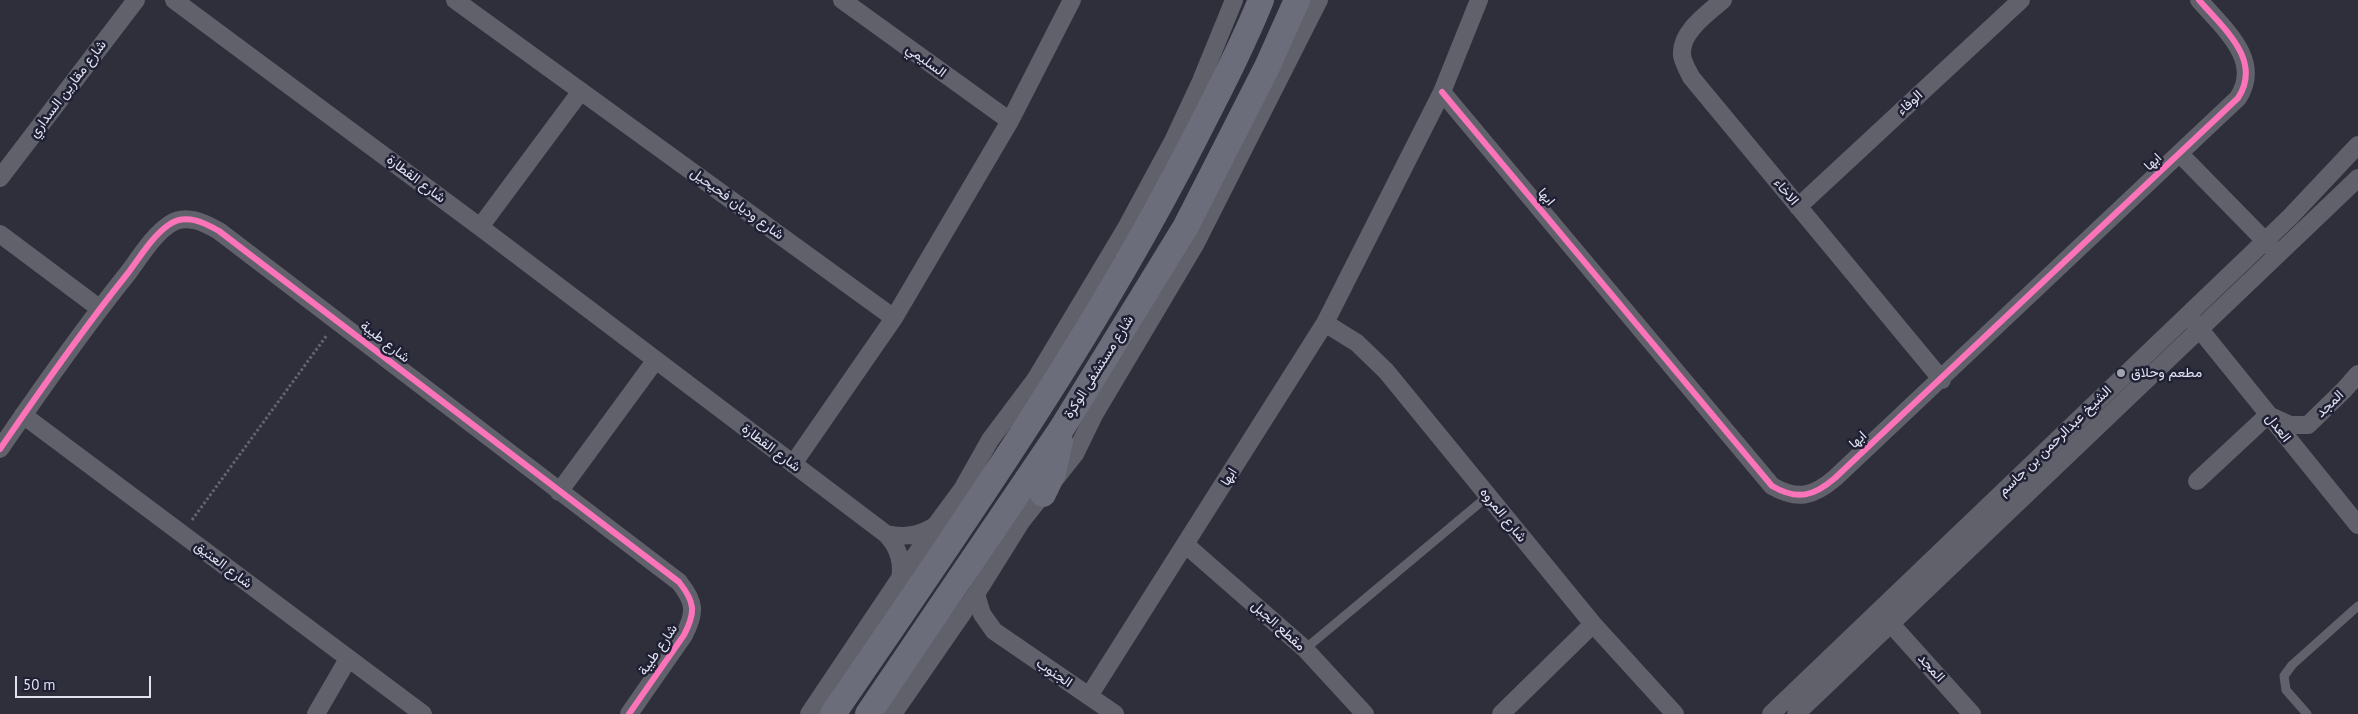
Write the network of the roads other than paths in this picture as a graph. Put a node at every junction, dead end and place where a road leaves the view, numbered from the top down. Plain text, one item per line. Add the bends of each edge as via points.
1 (136, 0) edge
2 (174, 0) edge
3 (455, 0) edge
4 (842, 0) edge
5 (1072, 0) edge
6 (1234, 0) edge
7 (1241, 0) edge
8 (1261, 0) edge
9 (1297, 0) edge
10 (1319, 0) edge
11 (1479, 0) edge
12 (1723, 0) edge
13 (2021, 0) edge
14 (2199, 0) edge
15 (1238, 52) junction
16 (580, 91) junction
17 (1442, 92) junction
18 (1010, 122) junction
19 (2358, 145) edge
20 (2180, 154) junction
21 (0, 178) edge
22 (2358, 178) edge
23 (1798, 207) junction
24 (480, 227) junction
25 (0, 234) edge
26 (2264, 241) junction
27 (2278, 254) junction
28 (100, 308) junction
29 (2188, 314) junction
30 (894, 318) junction
31 (1326, 323) junction
32 (2200, 330) junction
33 (655, 361) junction
34 (2358, 374) edge
35 (1942, 380) junction
36 (23, 415) junction
37 (2268, 415) junction
38 (1062, 428) junction
39 (0, 448) edge
40 (1002, 463) junction
41 (793, 464) junction
42 (2197, 481) dead end
43 (963, 488) junction
44 (559, 492) junction
45 (1043, 494) junction
46 (1488, 496) junction
47 (2358, 525) edge
48 (935, 526) junction
49 (886, 534) junction
50 (1186, 545) junction
51 (900, 581) junction
52 (976, 594) junction
53 (2358, 606) edge
54 (1884, 616) junction
55 (1593, 624) junction
56 (952, 630) junction
57 (994, 631) junction
58 (1305, 649) junction
59 (348, 659) junction
60 (1089, 696) junction
61 (316, 714) edge
62 (423, 714) edge
63 (629, 714) edge
64 (809, 714) edge
65 (833, 714) edge
66 (868, 714) edge
67 (893, 714) edge
68 (1115, 714) edge
69 (1365, 714) edge
70 (1501, 714) edge
71 (1675, 714) edge
72 (1771, 714) edge
73 (1796, 714) edge
74 (1972, 714) edge
75 (2307, 714) edge

1 - 21 street, شارع مقارين السداري
2 - 24 street, شارع القطارة
3 - 16 street, شارع وديان فحيحيل
4 - 18 street, السليمي
5 - 18 street
6 - 43 street via 1173,141 1126,228 1034,380 990,440
7 - 15 street
8 - 15 street
9 - 38 street, شارع مستشفى الوكرة via 1267,67 1186,226
10 - 45 street, شارع مستشفى الوكرة via 1195,245 1075,454
11 - 17 street, ابها
12 - 23 street, الاخاء via 1694,26 1685,41 1684,63 1691,77
13 - 23 street, الوفاء
14 - 20 street, ابها via 2242,52 2248,76 2238,98
15 - 40 street via 1135,251 1037,412
16 - 24 street
16 - 30 street, شارع وديان فحيحيل
17 - 31 street, ابها
17 - 35 street, ابها via 1772,486 1786,494 1820,491
18 - 30 street
19 - 26 street, الشيخ عبدالرحمن بن جاسم
20 - 26 street, ابها
20 - 35 street, ابها
22 - 27 street, الشيخ عبدالرحمن بن جاسم
23 - 35 street, الاخاء
24 - 33 street, شارع القطارة
25 - 28 street
26 - 27 street, ابها
26 - 29 street, الشيخ عبدالرحمن بن جاسم
27 - 32 street, الشيخ عبدالرحمن بن جاسم
28 - 36 street, شارع طيبة
28 - 44 street, شارع طيبة via 171,223 201,220
29 - 32 street, العدل
29 - 54 street, الشيخ عبدالرحمن بن جاسم
30 - 41 street
31 - 46 street, شارع المروه via 1357,343 1386,371
31 - 50 street, ابها
32 - 37 street, العدل
32 - 54 street, الشيخ عبدالرحمن بن جاسم
33 - 41 street, شارع القطارة
33 - 44 street
34 - 37 street, المجد via 2308,425 2290,425
36 - 39 street, شارع طيبة
36 - 59 street, شارع العتيق
37 - 42 street
37 - 47 street, العدل
38 - 45 street via 1059,454
38 - 66 street, شارع مستشفى الوكرة
40 - 43 street
40 - 65 street
41 - 49 street, شارع القطارة
43 - 48 street
44 - 63 street, شارع طيبة via 679,582 694,607 684,635
45 - 52 street, شارع مستشفى الوكرة via 1021,522
46 - 55 street, شارع المروه
46 - 58 lane
48 - 49 street via 916,535
48 - 51 street
49 - 51 street, شارع القطارة via 898,551 902,571
50 - 58 street, مقطع الجبل
50 - 60 street, ابها
51 - 64 street
52 - 56 street, شارع مستشفى الوكرة
52 - 57 street, الجنوب via 982,614
53 - 75 lane via 2284,676 2286,690
54 - 72 street, الشيخ عبدالرحمن بن جاسم
54 - 73 street, الشيخ عبدالرحمن بن جاسم
54 - 74 street, المجد
55 - 70 street
55 - 71 street, شارع المروه
56 - 57 street, الجنوب via 973,626
56 - 67 street, شارع مستشفى الوكرة
57 - 60 street, الجنوب
58 - 69 street, مقطع الجبل
59 - 61 street
59 - 62 street, شارع العتيق
60 - 68 street, الجنوب

